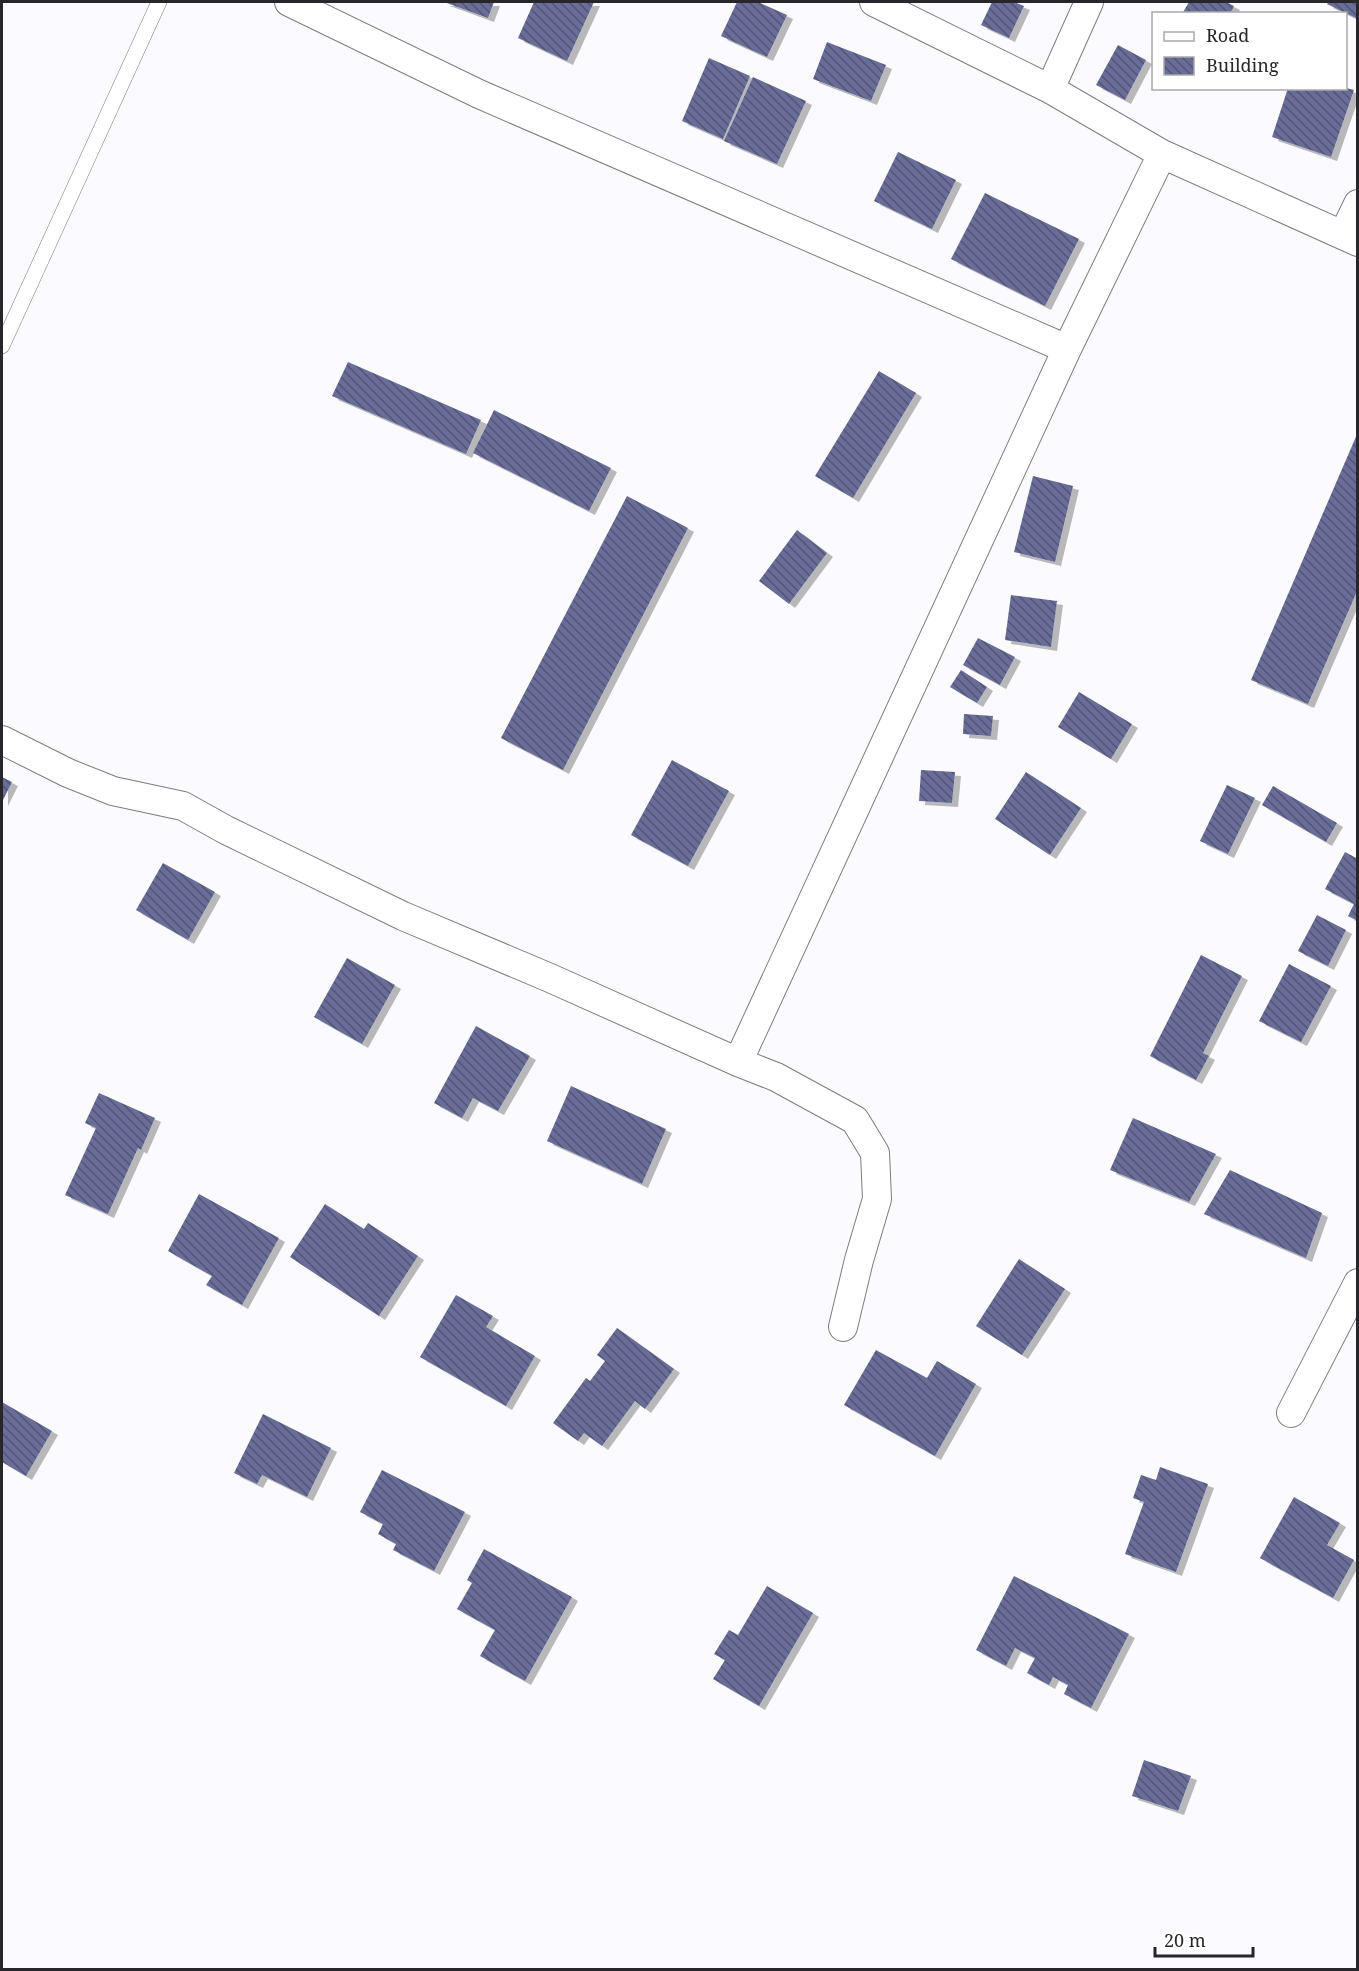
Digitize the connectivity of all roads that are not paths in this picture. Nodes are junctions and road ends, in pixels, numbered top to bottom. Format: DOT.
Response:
graph roads {
  1 [pos="159,2"];
  2 [pos="289,2"];
  3 [pos="874,2"];
  4 [pos="1089,2"];
  5 [pos="1050,89"];
  6 [pos="1162,154"];
  7 [pos="1358,204"];
  8 [pos="1350,238"];
  9 [pos="2,346"];
  10 [pos="1067,349"];
  11 [pos="2,740"];
  12 [pos="738,1062"];
  13 [pos="1358,1283"];
  14 [pos="843,1327"];
  15 [pos="1291,1413"];
  1 -- 9 [label="lane"];
  2 -- 10 [label="street"];
  3 -- 5 [label="street"];
  4 -- 5 [label="street"];
  5 -- 6 [label="street"];
  6 -- 8 [label="street"];
  6 -- 10 [label="street"];
  7 -- 8 [label="street"];
  10 -- 12 [label="street"];
  11 -- 12 [label="street"];
  12 -- 14 [label="street"];
  13 -- 15 [label="street"];
}
